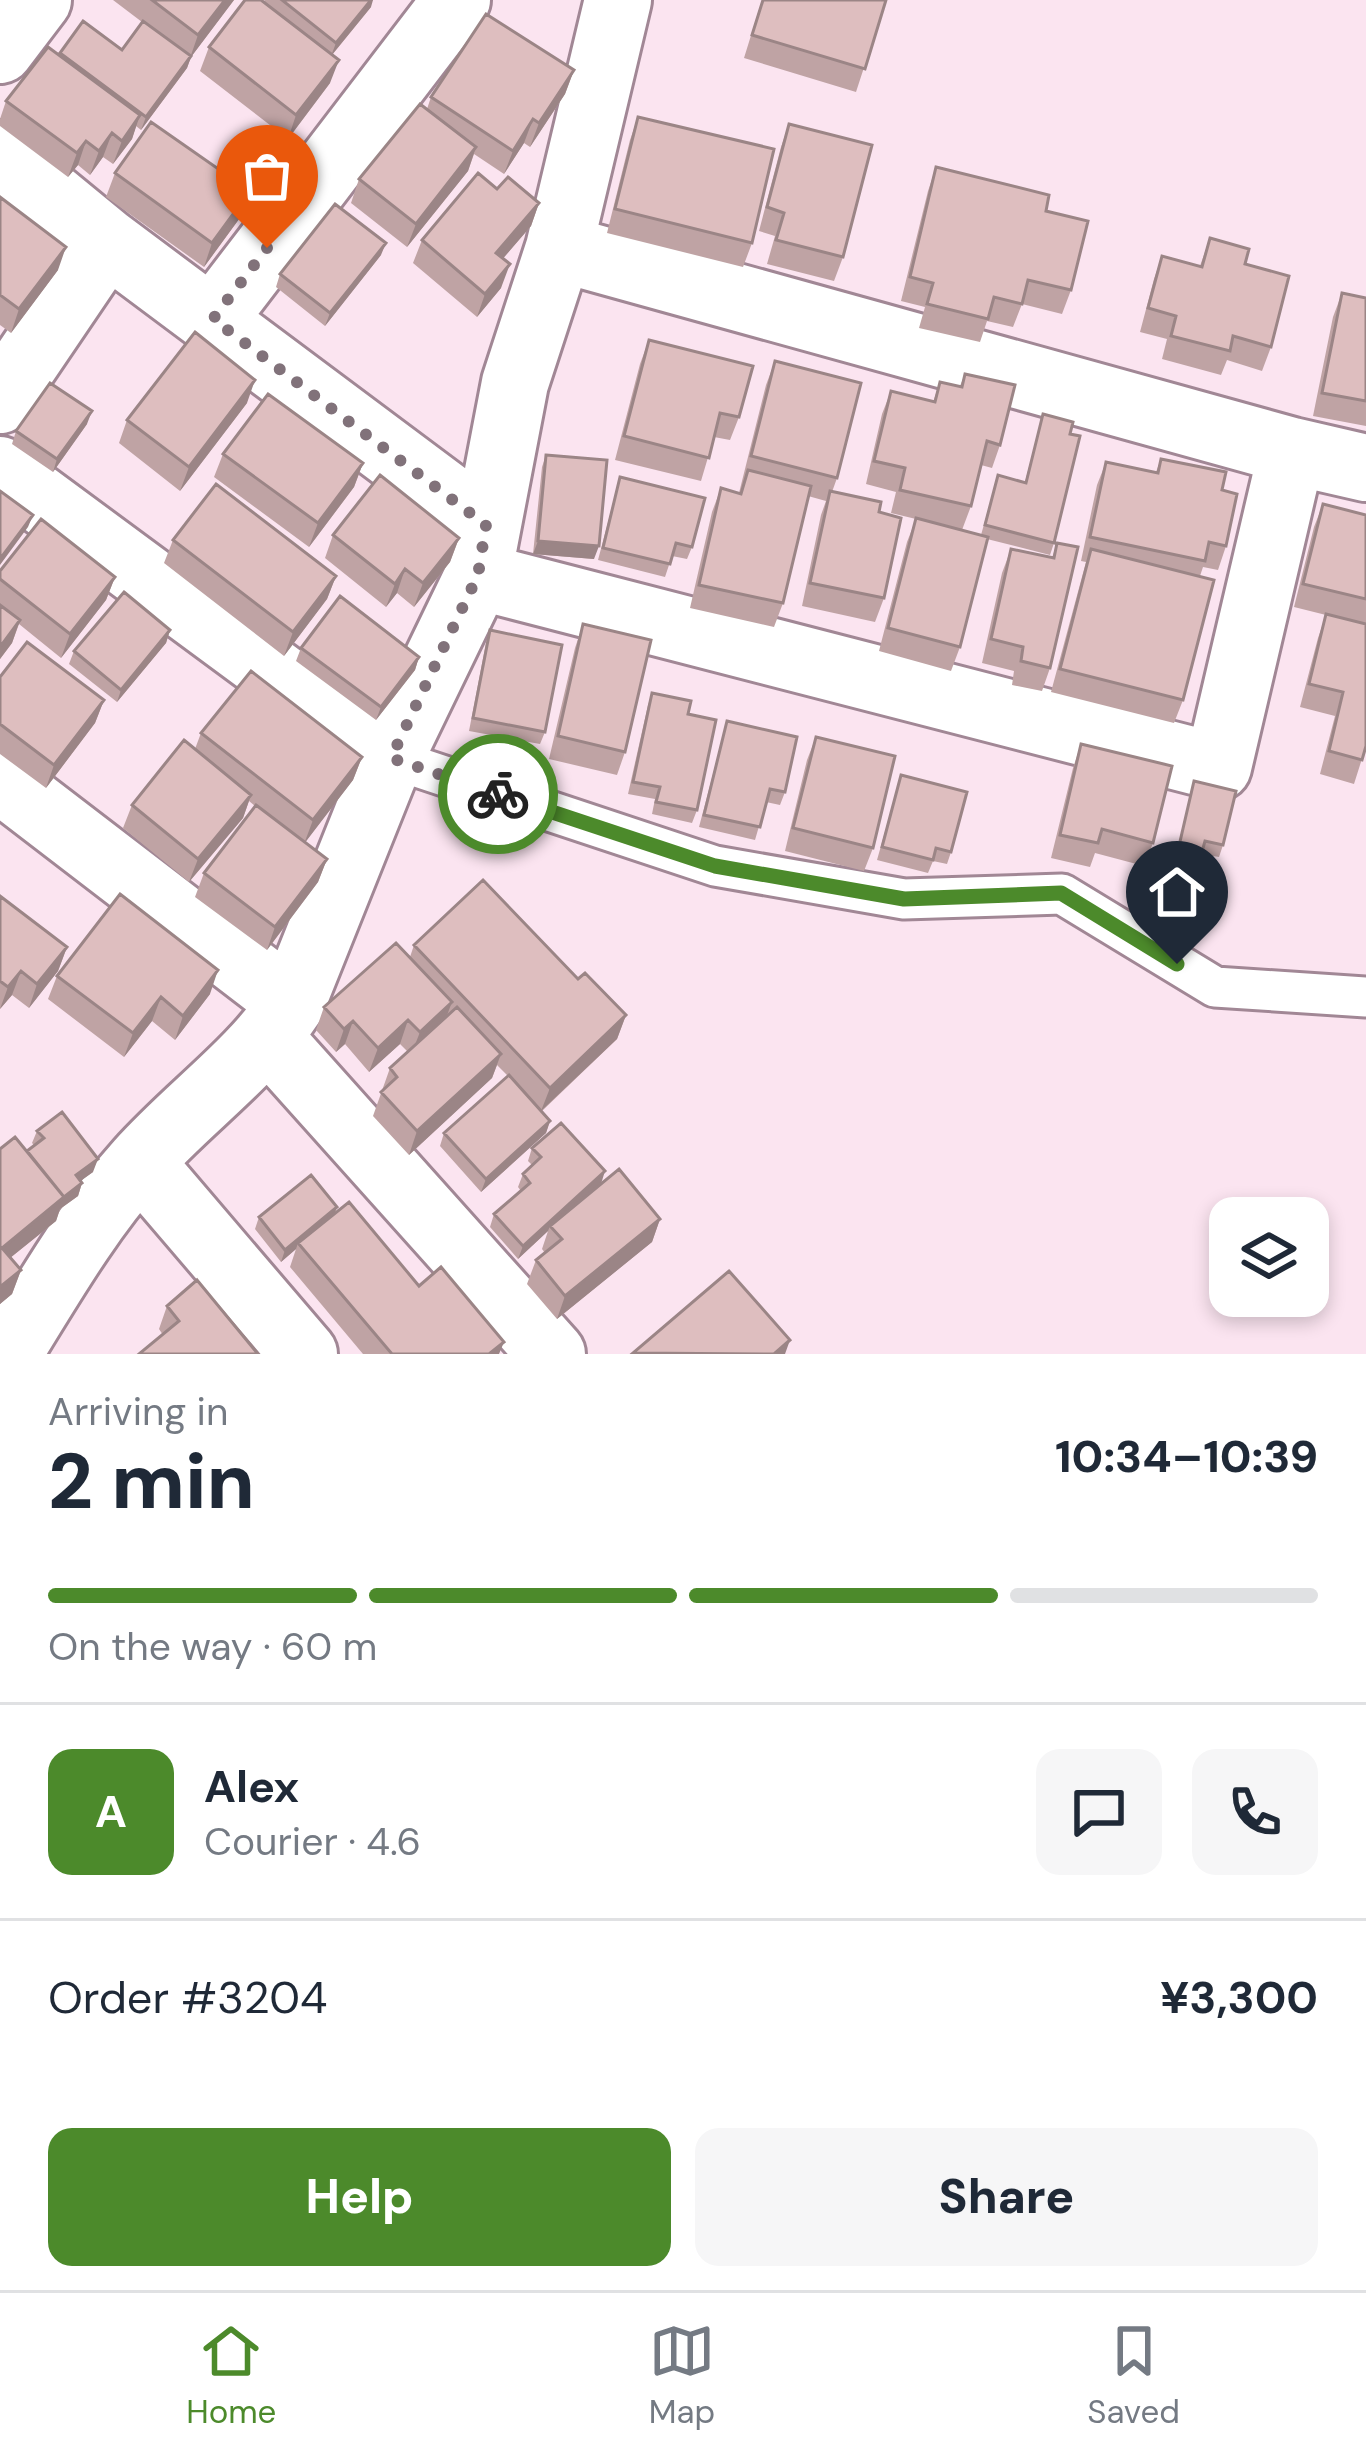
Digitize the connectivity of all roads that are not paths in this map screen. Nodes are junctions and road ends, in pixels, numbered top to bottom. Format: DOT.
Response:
graph roads {
  1 [pos="38,0"];
  2 [pos="458,0"];
  3 [pos="618,0"];
  4 [pos="0,50"];
  5 [pos="0,154"];
  6 [pos="107,242"];
  7 [pos="559,248"];
  8 [pos="213,319"];
  9 [pos="0,400"];
  10 [pos="1292,451"];
  11 [pos="1366,467"];
  12 [pos="0,470"];
  13 [pos="482,550"];
  14 [pos="391,758"];
  15 [pos="0,779"];
  16 [pos="1366,998"];
  17 [pos="281,1020"];
  18 [pos="140,1162"];
  19 [pos="8,1354"];
  20 [pos="304,1354"];
  21 [pos="552,1354"];
  1 -- 4 [label="street"];
  2 -- 8 [label="street"];
  3 -- 7 [label="street"];
  5 -- 6 [label="street"];
  6 -- 8 [label="street"];
  6 -- 9 [label="street"];
  7 -- 10 [label="street"];
  7 -- 13 [label="street"];
  8 -- 13 [label="street"];
  10 -- 11 [label="street"];
  10 -- 13 [label="street"];
  12 -- 14 [label="street"];
  13 -- 14 [label="street"];
  14 -- 16 [label="lane"];
  14 -- 17 [label="street"];
  15 -- 17 [label="street"];
  17 -- 18 [label="street"];
  17 -- 21 [label="street"];
  18 -- 19 [label="street"];
  18 -- 20 [label="street"];
}
